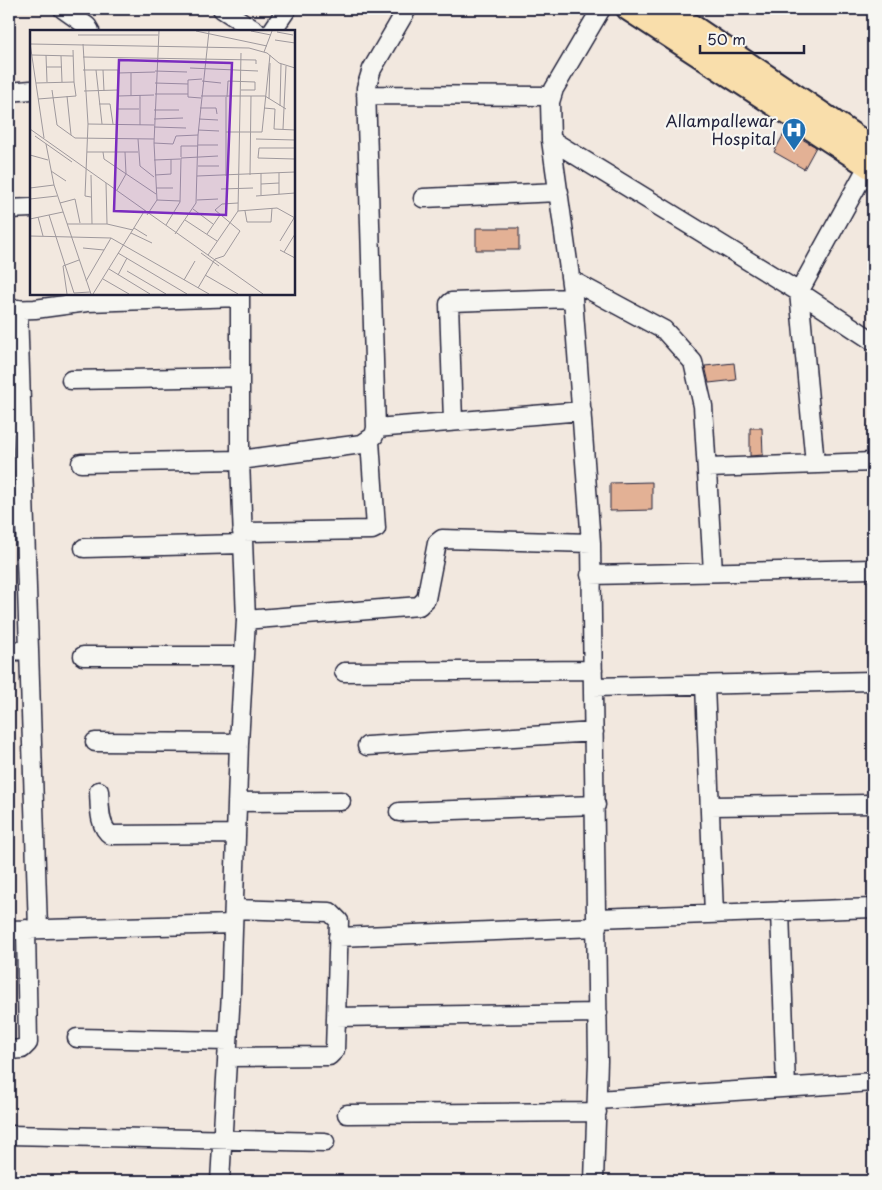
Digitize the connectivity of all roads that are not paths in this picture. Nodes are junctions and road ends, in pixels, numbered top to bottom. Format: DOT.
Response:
graph roads {
  1 [pos="63,9"];
  2 [pos="222,9"];
  3 [pos="287,9"];
  4 [pos="407,9"];
  5 [pos="601,9"];
  6 [pos="667,9"];
  7 [pos="636,11"];
  8 [pos="89,30"];
  9 [pos="254,30"];
  10 [pos="273,30"];
  11 [pos="30,90"];
  12 [pos="9,92"];
  13 [pos="366,95"];
  14 [pos="550,96"];
  15 [pos="551,140"];
  16 [pos="872,161"];
  17 [pos="559,192"];
  18 [pos="423,198"];
  19 [pos="9,208"];
  20 [pos="30,208"];
  21 [pos="571,280"];
  22 [pos="799,292"];
  23 [pos="240,296"];
  24 [pos="573,298"];
  25 [pos="13,310"];
  26 [pos="873,341"];
  27 [pos="240,377"];
  28 [pos="71,380"];
  29 [pos="582,411"];
  30 [pos="453,421"];
  31 [pos="373,434"];
  32 [pos="240,460"];
  33 [pos="873,462"];
  34 [pos="81,463"];
  35 [pos="815,464"];
  36 [pos="708,468"];
  37 [pos="243,538"];
  38 [pos="591,543"];
  39 [pos="84,548"];
  40 [pos="873,569"];
  41 [pos="713,572"];
  42 [pos="590,575"];
  43 [pos="246,620"];
  44 [pos="29,650"];
  45 [pos="9,651"];
  46 [pos="83,656"];
  47 [pos="243,656"];
  48 [pos="344,672"];
  49 [pos="593,678"];
  50 [pos="873,681"];
  51 [pos="705,685"];
  52 [pos="594,732"];
  53 [pos="95,742"];
  54 [pos="239,743"];
  55 [pos="367,746"];
  56 [pos="99,790"];
  57 [pos="341,801"];
  58 [pos="237,802"];
  59 [pos="873,804"];
  60 [pos="596,805"];
  61 [pos="710,806"];
  62 [pos="399,812"];
  63 [pos="236,834"];
  64 [pos="873,908"];
  65 [pos="780,911"];
  66 [pos="714,914"];
  67 [pos="233,917"];
  68 [pos="597,923"];
  69 [pos="24,929"];
  70 [pos="338,937"];
  71 [pos="598,1013"];
  72 [pos="336,1017"];
  73 [pos="78,1038"];
  74 [pos="228,1049"];
  75 [pos="9,1050"];
  76 [pos="873,1082"];
  77 [pos="786,1088"];
  78 [pos="597,1106"];
  79 [pos="347,1114"];
  80 [pos="9,1135"];
  81 [pos="223,1139"];
  82 [pos="325,1142"];
  83 [pos="220,1181"];
  84 [pos="594,1181"];
  1 -- 8 [label="street"];
  2 -- 9 [label="street"];
  3 -- 10 [label="street"];
  4 -- 13 [label="street"];
  5 -- 14 [label="street"];
  6 -- 16 [label="main road"];
  7 -- 16 [label="main road"];
  11 -- 12 [label="street"];
  13 -- 14 [label="street"];
  13 -- 31 [label="street"];
  14 -- 15 [label="street"];
  15 -- 17 [label="street"];
  15 -- 22 [label="street"];
  16 -- 22 [label="street"];
  17 -- 18 [label="street"];
  17 -- 21 [label="street"];
  19 -- 20 [label="street"];
  21 -- 24 [label="street"];
  21 -- 36 [label="street"];
  22 -- 26 [label="street"];
  22 -- 35 [label="street"];
  23 -- 25 [label="street"];
  23 -- 27 [label="street"];
  24 -- 29 [label="street"];
  24 -- 30 [label="street"];
  25 -- 44 [label="street"];
  27 -- 28 [label="street"];
  27 -- 32 [label="street"];
  29 -- 30 [label="street"];
  29 -- 38 [label="street"];
  30 -- 31 [label="street"];
  31 -- 32 [label="street"];
  31 -- 37 [label="street"];
  32 -- 34 [label="street"];
  32 -- 37 [label="street"];
  33 -- 35 [label="street"];
  35 -- 36 [label="street"];
  36 -- 41 [label="street"];
  37 -- 39 [label="street"];
  37 -- 43 [label="street"];
  38 -- 42 [label="street"];
  38 -- 43 [label="street"];
  40 -- 41 [label="street"];
  41 -- 42 [label="street"];
  42 -- 49 [label="street"];
  43 -- 47 [label="street"];
  44 -- 45 [label="street"];
  44 -- 69 [label="street"];
  46 -- 47 [label="street"];
  47 -- 54 [label="street"];
  48 -- 49 [label="street"];
  49 -- 51 [label="street"];
  49 -- 52 [label="street"];
  50 -- 51 [label="street"];
  51 -- 61 [label="street"];
  52 -- 55 [label="street"];
  52 -- 60 [label="street"];
  53 -- 54 [label="street"];
  54 -- 58 [label="street"];
  56 -- 63 [label="street"];
  57 -- 58 [label="street"];
  58 -- 63 [label="street"];
  59 -- 61 [label="street"];
  60 -- 62 [label="street"];
  60 -- 68 [label="street"];
  61 -- 66 [label="street"];
  63 -- 67 [label="street"];
  64 -- 65 [label="street"];
  65 -- 66 [label="street"];
  65 -- 77 [label="street"];
  66 -- 68 [label="street"];
  67 -- 69 [label="street"];
  67 -- 70 [label="street"];
  67 -- 74 [label="street"];
  68 -- 70 [label="street"];
  68 -- 71 [label="street"];
  69 -- 75 [label="street"];
  70 -- 72 [label="street"];
  71 -- 72 [label="street"];
  71 -- 78 [label="street"];
  72 -- 74 [label="street"];
  73 -- 74 [label="street"];
  74 -- 81 [label="street"];
  76 -- 77 [label="street"];
  77 -- 78 [label="street"];
  78 -- 79 [label="street"];
  78 -- 84 [label="street"];
  80 -- 81 [label="street"];
  81 -- 82 [label="street"];
  81 -- 83 [label="street"];
}
